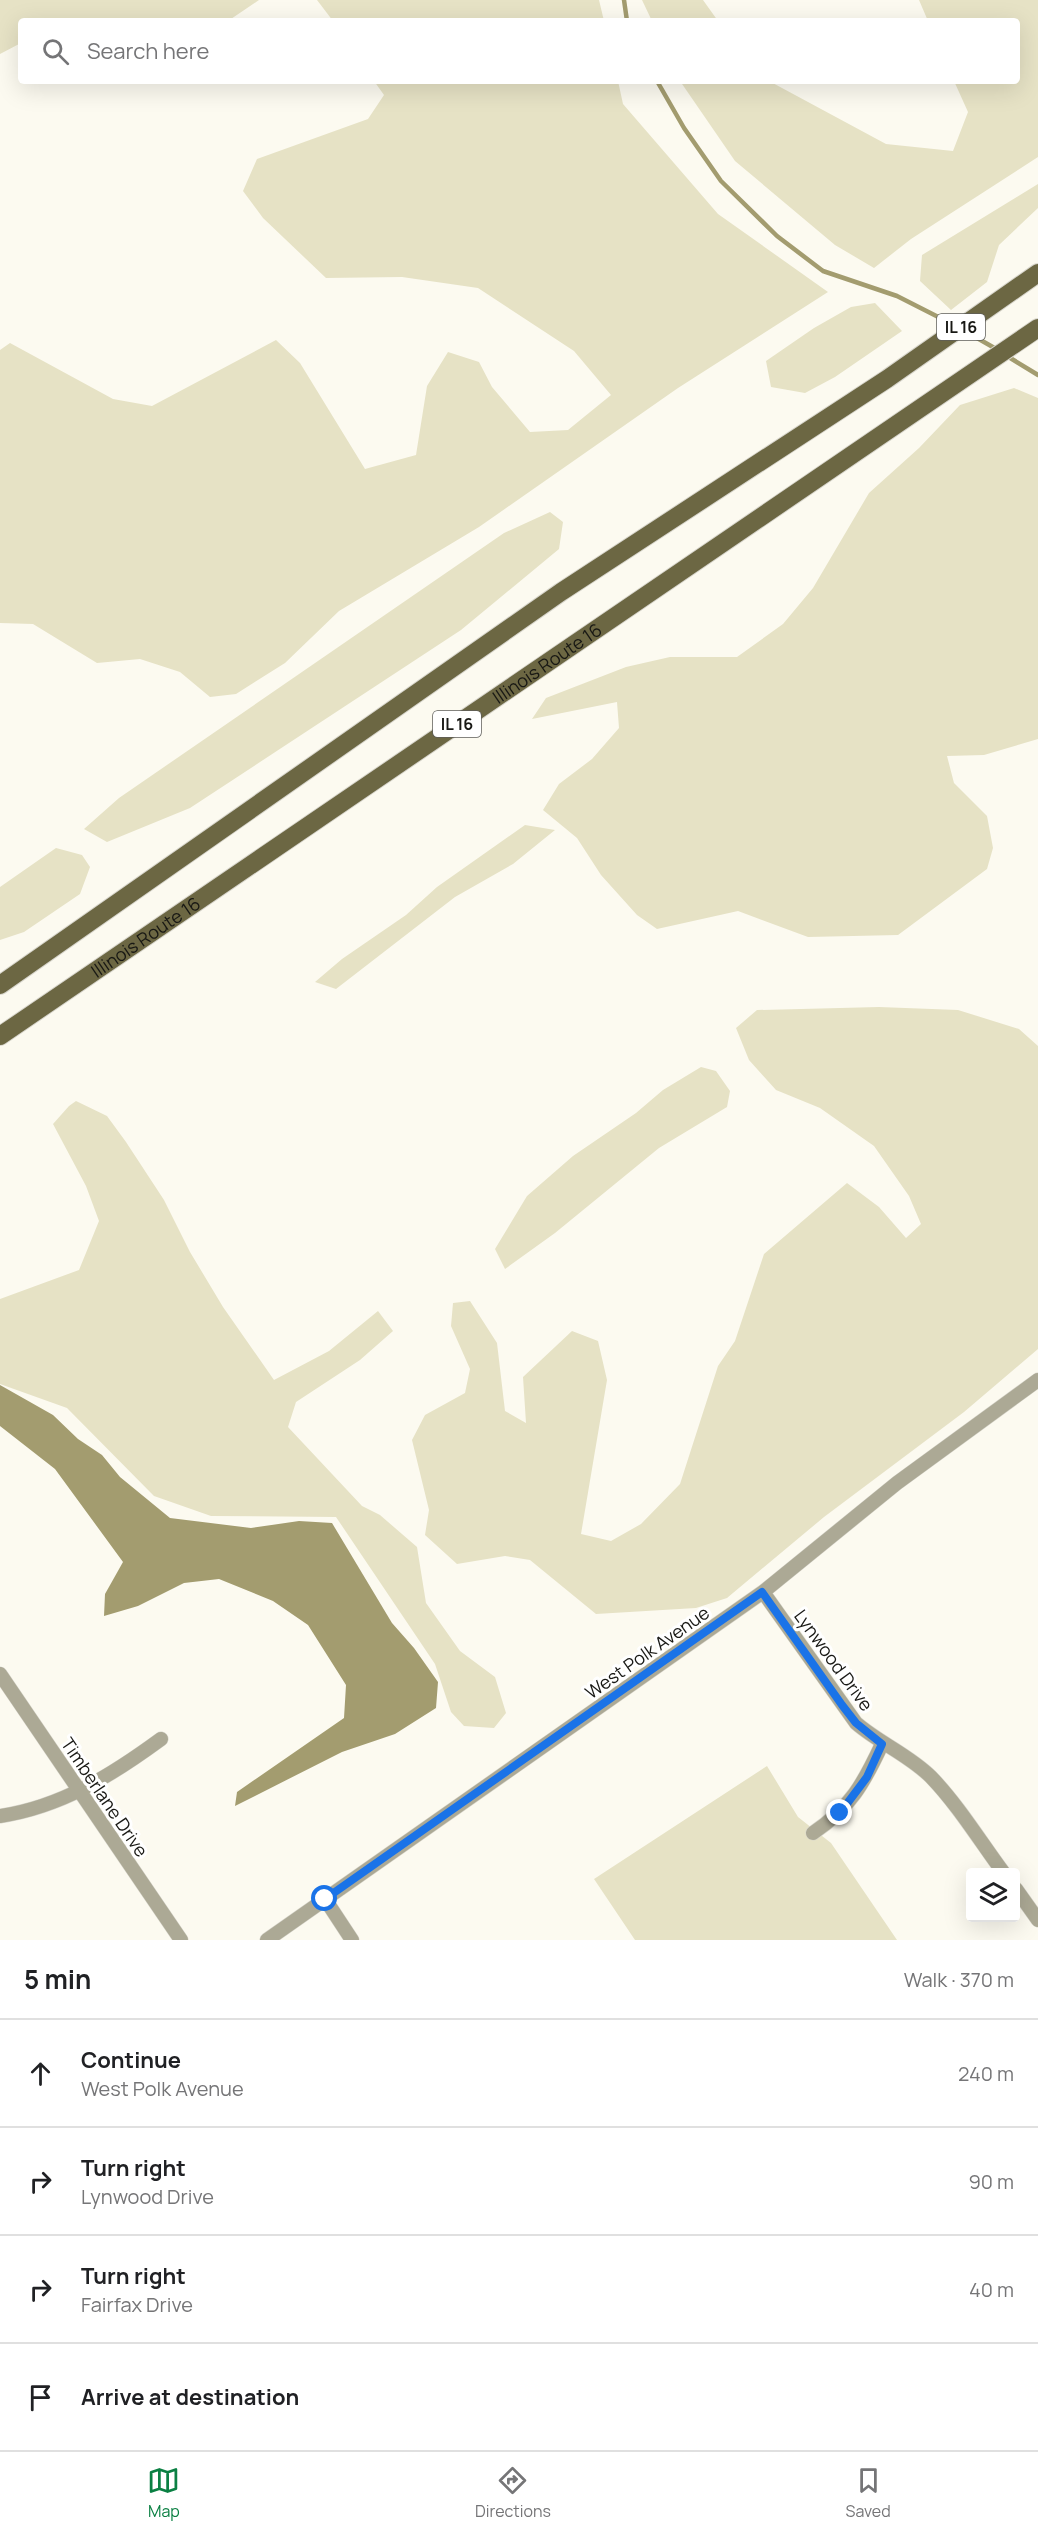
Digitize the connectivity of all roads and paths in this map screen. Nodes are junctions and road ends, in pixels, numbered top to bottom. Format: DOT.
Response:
graph roads {
  1 [pos="1036,274"];
  2 [pos="1038,328"];
  3 [pos="0,985"];
  4 [pos="0,1036"];
  5 [pos="1038,1380"];
  6 [pos="762,1592"];
  7 [pos="0,1674"];
  8 [pos="161,1739"];
  9 [pos="882,1744"];
  10 [pos="78,1792"];
  11 [pos="0,1816"];
  12 [pos="813,1833"];
  13 [pos="1000,1868"];
  14 [pos="1020,1895"];
  15 [pos="325,1899"];
  16 [pos="1038,1920"];
  17 [pos="181,1940"];
  18 [pos="267,1940"];
  19 [pos="352,1940"];
  1 -- 3 [label="main road, IL 16"];
  2 -- 4 [label="main road, Illinois Route 16 / IL 16"];
  5 -- 6 [label="street, West Polk Avenue"];
  6 -- 9 [label="street, Lynwood Drive"];
  6 -- 15 [label="street, West Polk Avenue"];
  7 -- 10 [label="street, Timberlane Drive"];
  8 -- 10 [label="street"];
  9 -- 12 [label="street"];
  9 -- 13 [label="street, Lynwood Drive"];
  10 -- 11 [label="street"];
  10 -- 17 [label="street, Timberlane Drive"];
  14 -- 16 [label="street"];
  15 -- 18 [label="street, West Polk Avenue"];
  15 -- 19 [label="street"];
}
